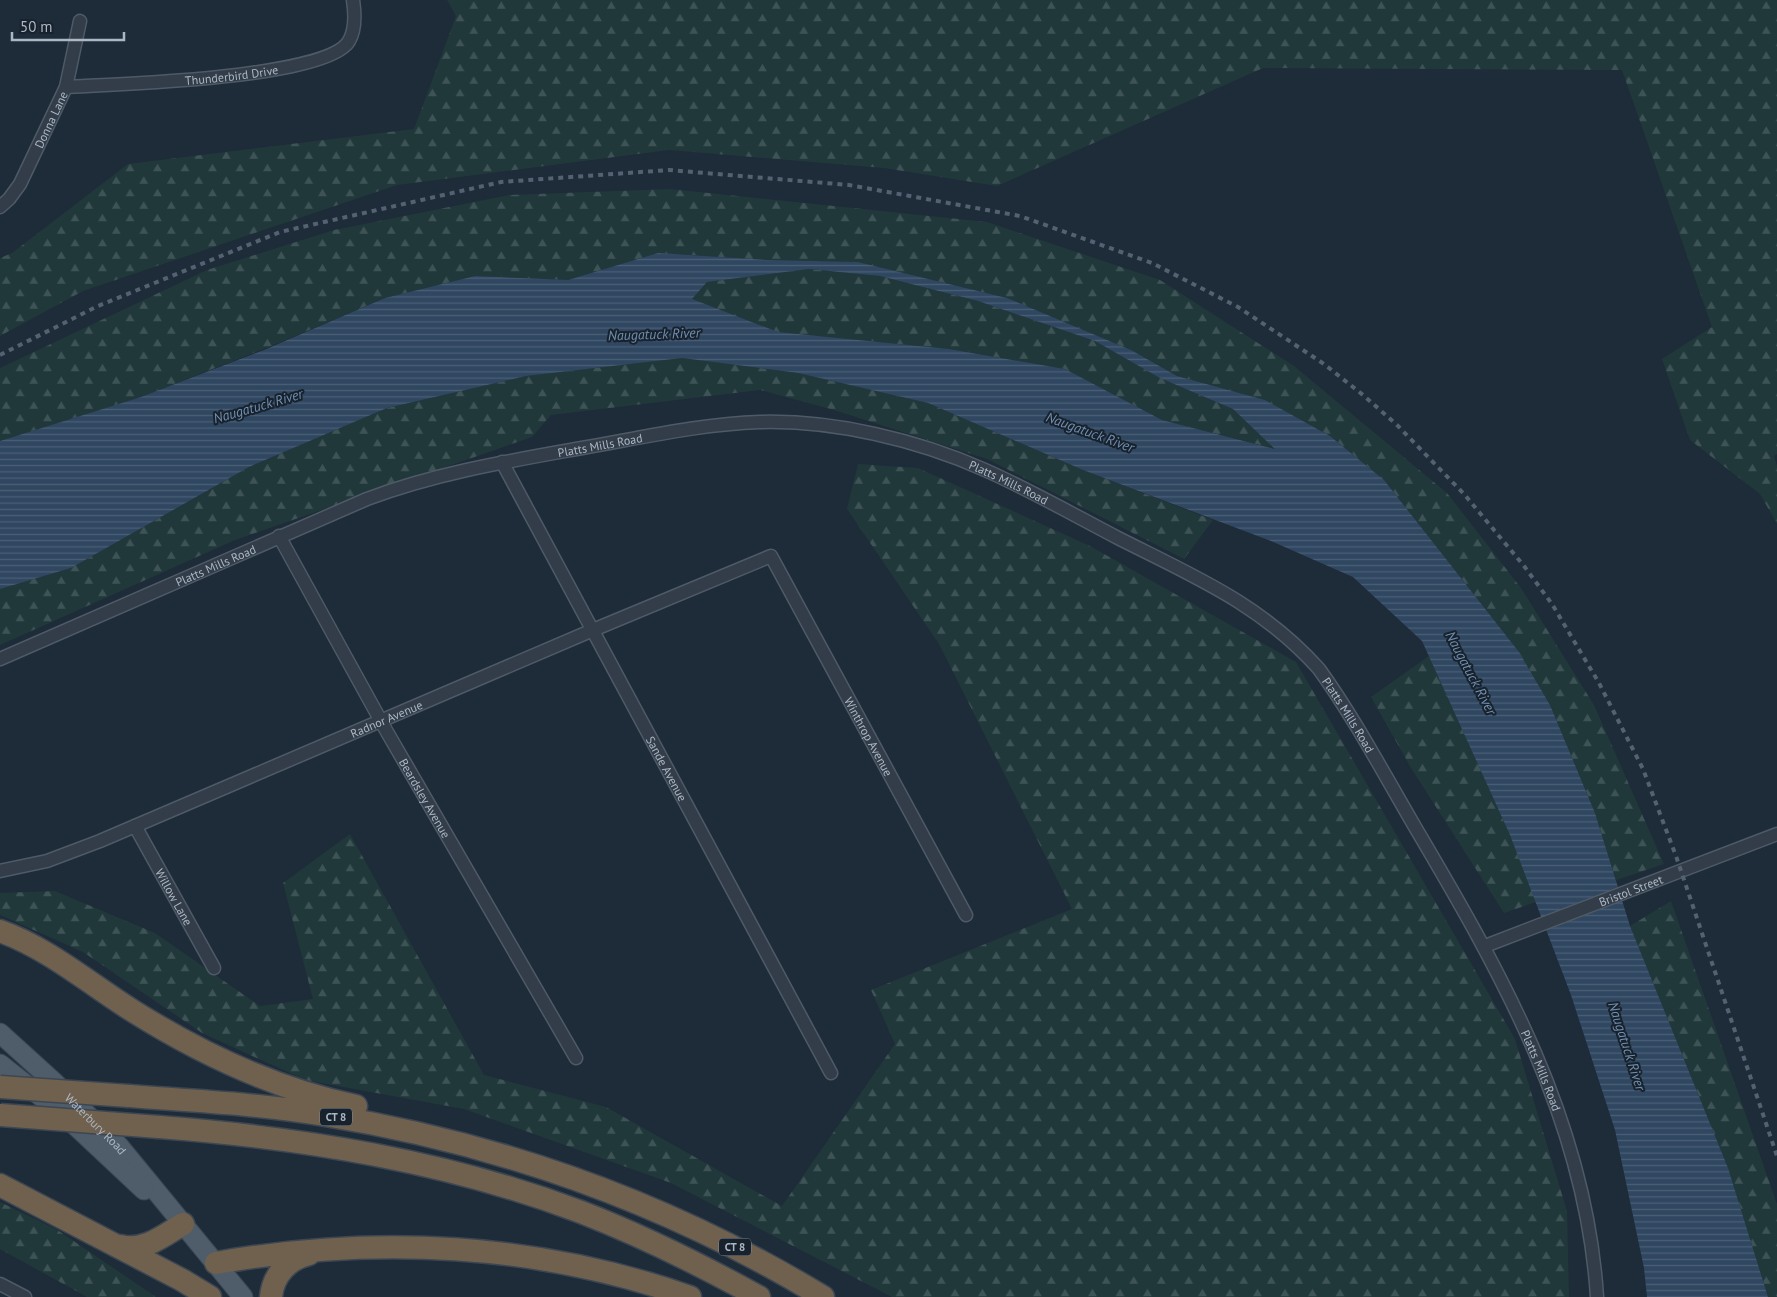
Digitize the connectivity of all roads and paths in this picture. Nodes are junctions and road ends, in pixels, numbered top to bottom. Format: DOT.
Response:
graph roads {
  1 [pos="353,0"];
  2 [pos="80,21"];
  3 [pos="66,87"];
  4 [pos="0,207"];
  5 [pos="502,462"];
  6 [pos="279,536"];
  7 [pos="771,556"];
  8 [pos="593,630"];
  9 [pos="0,659"];
  10 [pos="381,722"];
  11 [pos="135,826"];
  12 [pos="1777,834"];
  13 [pos="0,871"];
  14 [pos="966,915"];
  15 [pos="0,932"];
  16 [pos="1484,946"];
  17 [pos="214,968"];
  18 [pos="0,1033"];
  19 [pos="576,1058"];
  20 [pos="0,1064"];
  21 [pos="831,1073"];
  22 [pos="0,1087"];
  23 [pos="0,1115"];
  24 [pos="538,1165"];
  25 [pos="0,1185"];
  26 [pos="183,1224"];
  27 [pos="114,1244"];
  28 [pos="344,1249"];
  29 [pos="216,1263"];
  30 [pos="0,1284"];
  31 [pos="25,1297"];
  32 [pos="210,1297"];
  33 [pos="243,1297"];
  34 [pos="271,1297"];
  35 [pos="690,1297"];
  36 [pos="759,1297"];
  37 [pos="823,1297"];
  38 [pos="1597,1297"];
  1 -- 3 [label="street, Thunderbird Drive"];
  2 -- 3 [label="street, Donna Lane"];
  3 -- 4 [label="street, Donna Lane"];
  5 -- 6 [label="street, Platts Mills Road"];
  5 -- 8 [label="street, Sande Avenue"];
  5 -- 16 [label="street, Platts Mills Road"];
  6 -- 9 [label="street, Platts Mills Road"];
  6 -- 10 [label="street, Beardsley Avenue"];
  7 -- 8 [label="street, Radnor Avenue"];
  7 -- 14 [label="street, Winthrop Avenue"];
  8 -- 10 [label="street, Radnor Avenue"];
  8 -- 21 [label="street, Sande Avenue"];
  10 -- 11 [label="street, Radnor Avenue"];
  10 -- 19 [label="street, Beardsley Avenue"];
  11 -- 13 [label="street, Radnor Avenue"];
  11 -- 17 [label="street, Willow Lane"];
  12 -- 16 [label="street, Bristol Street"];
  15 -- 24 [label="highway"];
  16 -- 38 [label="street, Platts Mills Road"];
  18 -- 26 [label="main road, Waterbury Road"];
  20 -- 26 [label="main road, Waterbury Road"];
  22 -- 24 [label="highway, CT 8, bridge"];
  23 -- 36 [label="highway, CT 8, bridge"];
  24 -- 37 [label="highway, CT 8"];
  25 -- 27 [label="highway"];
  26 -- 27 [label="highway"];
  26 -- 29 [label="main road, Waterbury Road"];
  27 -- 32 [label="highway"];
  28 -- 29 [label="highway"];
  28 -- 34 [label="highway"];
  28 -- 35 [label="highway"];
  29 -- 33 [label="main road, Waterbury Road"];
  30 -- 31 [label="street"];
}
